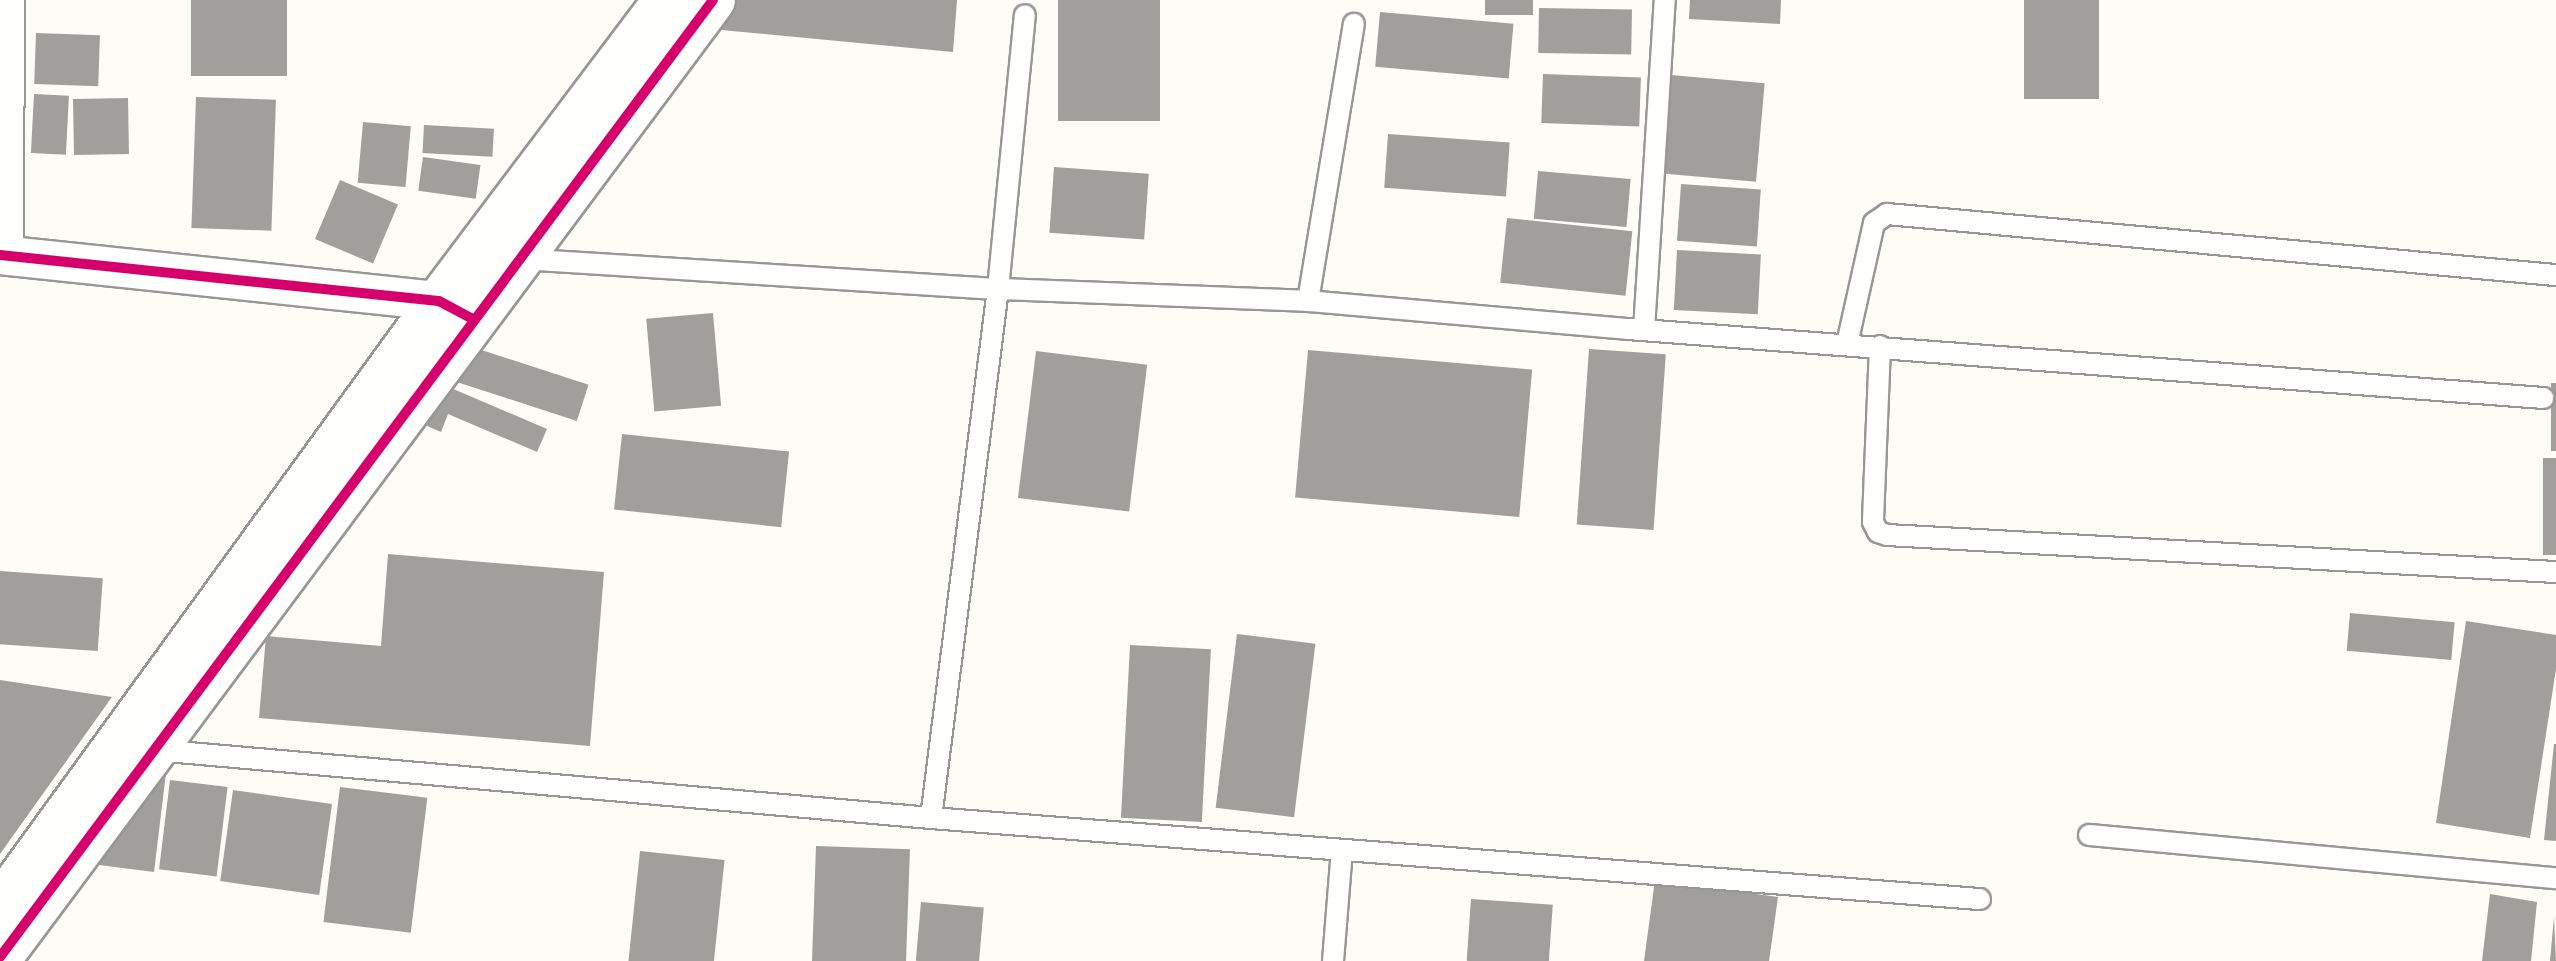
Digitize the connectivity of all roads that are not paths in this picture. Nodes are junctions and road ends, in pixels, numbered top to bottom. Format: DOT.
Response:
graph roads {
  1 [pos="5,0"];
  2 [pos="666,0"];
  3 [pos="713,0"];
  4 [pos="1665,0"];
  5 [pos="1025,15"];
  6 [pos="1354,24"];
  7 [pos="2,255"];
  8 [pos="517,259"];
  9 [pos="2555,275"];
  10 [pos="998,289"];
  11 [pos="1308,301"];
  12 [pos="456,310"];
  13 [pos="1644,330"];
  14 [pos="1847,344"];
  15 [pos="1880,346"];
  16 [pos="2543,398"];
  17 [pos="2556,572"];
  18 [pos="134,749"];
  19 [pos="931,818"];
  20 [pos="2089,835"];
  21 [pos="1342,850"];
  22 [pos="2556,878"];
  23 [pos="1980,899"];
  24 [pos="0,906"];
  25 [pos="0,957"];
  26 [pos="1333,961"];
  1 -- 7 [label="street"];
  2 -- 12 [label="street"];
  3 -- 8 [label="street"];
  4 -- 13 [label="lane"];
  5 -- 10 [label="lane"];
  6 -- 11 [label="lane"];
  7 -- 12 [label="street"];
  8 -- 10 [label="lane"];
  8 -- 12 [label="street"];
  9 -- 14 [label="lane"];
  10 -- 11 [label="lane"];
  10 -- 19 [label="lane"];
  11 -- 13 [label="lane"];
  12 -- 18 [label="street"];
  13 -- 14 [label="lane"];
  14 -- 15 [label="lane"];
  15 -- 16 [label="lane"];
  15 -- 17 [label="lane"];
  18 -- 19 [label="lane"];
  18 -- 24 [label="street"];
  18 -- 25 [label="street"];
  19 -- 21 [label="lane"];
  20 -- 22 [label="lane"];
  21 -- 23 [label="lane"];
  21 -- 26 [label="lane"];
}
